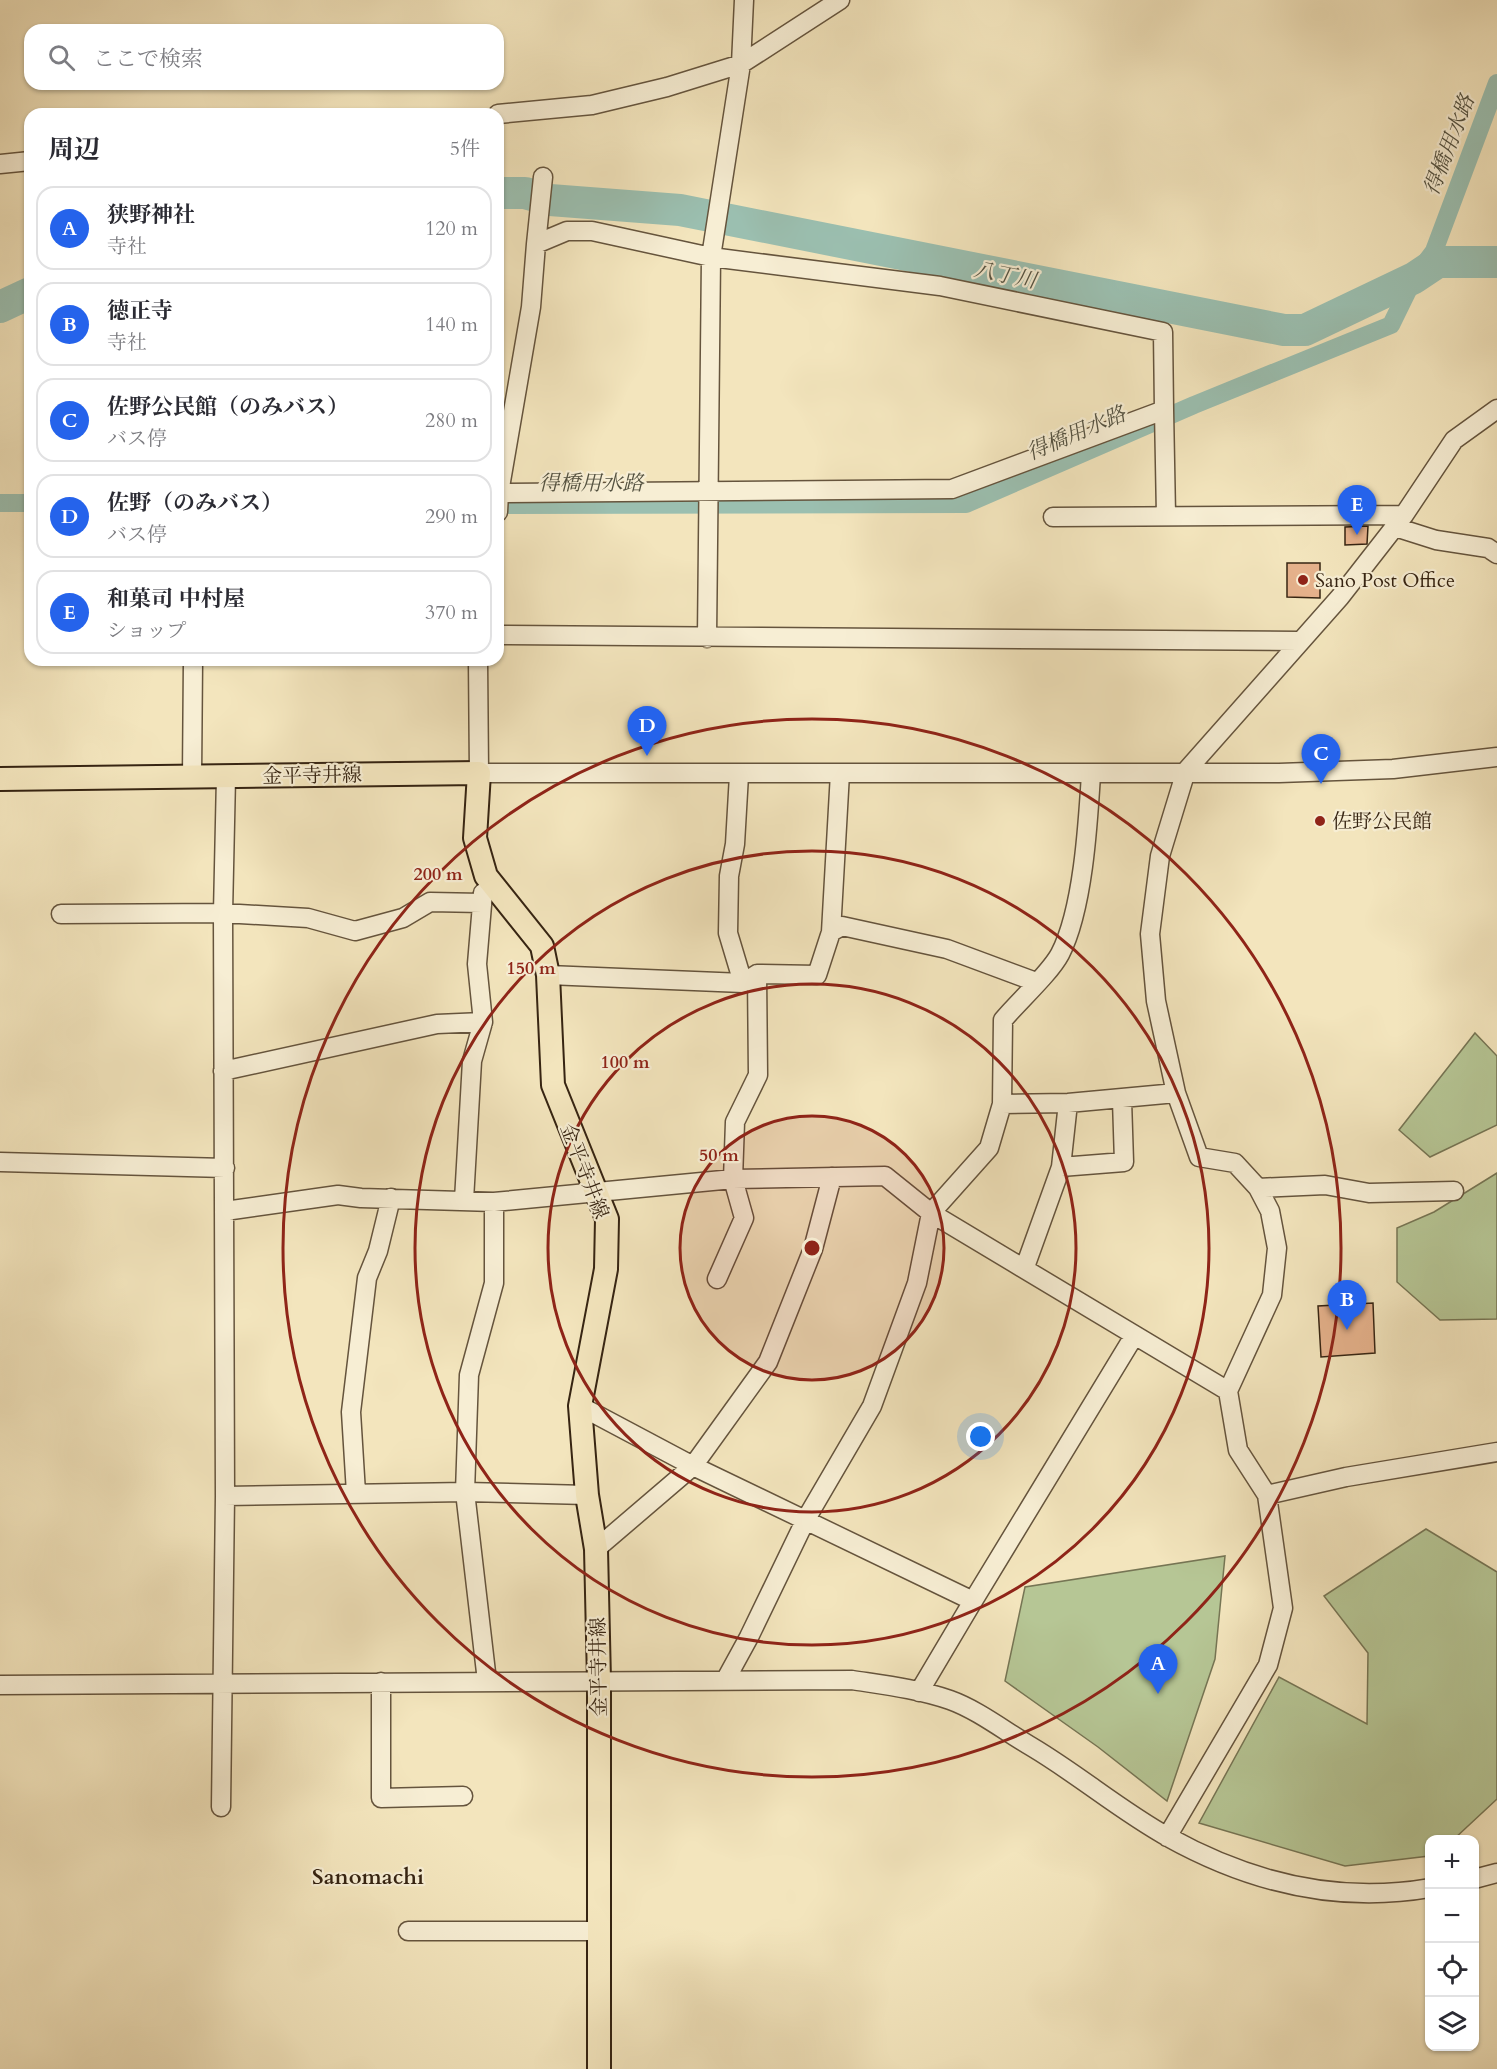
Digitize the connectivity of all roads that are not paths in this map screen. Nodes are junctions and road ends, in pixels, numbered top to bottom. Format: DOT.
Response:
graph roads {
  1 [pos="744,0"];
  2 [pos="840,0"];
  3 [pos="741,64"];
  4 [pos="504,113"];
  5 [pos="24,162"];
  6 [pos="0,164"];
  7 [pos="543,177"];
  8 [pos="536,244"];
  9 [pos="711,257"];
  10 [pos="1497,409"];
  11 [pos="1164,410"];
  12 [pos="504,468"];
  13 [pos="710,500"];
  14 [pos="504,504"];
  15 [pos="1166,516"];
  16 [pos="1053,517"];
  17 [pos="1399,521"];
  18 [pos="1497,554"];
  19 [pos="504,635"];
  20 [pos="707,638"];
  21 [pos="1298,641"];
  22 [pos="193,666"];
  23 [pos="478,666"];
  24 [pos="1497,757"];
  25 [pos="1186,771"];
  26 [pos="479,773"];
  27 [pos="840,773"];
  28 [pos="1091,774"];
  29 [pos="739,775"];
  30 [pos="226,777"];
  31 [pos="192,778"];
  32 [pos="0,779"];
  33 [pos="486,876"];
  34 [pos="482,903"];
  35 [pos="223,913"];
  36 [pos="62,914"];
  37 [pos="831,932"];
  38 [pos="548,975"];
  39 [pos="750,979"];
  40 [pos="1036,982"];
  41 [pos="483,1022"];
  42 [pos="223,1071"];
  43 [pos="1176,1093"];
  44 [pos="1122,1100"];
  45 [pos="1068,1103"];
  46 [pos="1002,1104"];
  47 [pos="0,1162"];
  48 [pos="1060,1167"];
  49 [pos="225,1168"];
  50 [pos="832,1177"];
  51 [pos="733,1179"];
  52 [pos="1258,1188"];
  53 [pos="594,1191"];
  54 [pos="1454,1191"];
  55 [pos="391,1198"];
  56 [pos="464,1200"];
  57 [pos="494,1202"];
  58 [pos="225,1210"];
  59 [pos="931,1213"];
  60 [pos="1024,1267"];
  61 [pos="717,1279"];
  62 [pos="1134,1336"];
  63 [pos="1228,1391"];
  64 [pos="580,1406"];
  65 [pos="1497,1452"];
  66 [pos="693,1466"];
  67 [pos="356,1492"];
  68 [pos="465,1492"];
  69 [pos="1267,1495"];
  70 [pos="225,1496"];
  71 [pos="587,1496"];
  72 [pos="806,1519"];
  73 [pos="596,1549"];
  74 [pos="973,1601"];
  75 [pos="726,1679"];
  76 [pos="487,1681"];
  77 [pos="599,1681"];
  78 [pos="381,1682"];
  79 [pos="223,1684"];
  80 [pos="0,1685"];
  81 [pos="919,1692"];
  82 [pos="463,1796"];
  83 [pos="221,1807"];
  84 [pos="1167,1837"];
  85 [pos="1497,1873"];
  86 [pos="1479,1877"];
  87 [pos="1425,1888"];
  88 [pos="408,1931"];
  89 [pos="598,1931"];
  90 [pos="599,2069"];
  1 -- 3 [label="street"];
  2 -- 3 [label="street"];
  3 -- 4 [label="street"];
  3 -- 9 [label="street"];
  5 -- 6 [label="street"];
  7 -- 8 [label="street"];
  8 -- 9 [label="street"];
  8 -- 12 [label="street"];
  9 -- 11 [label="street"];
  9 -- 13 [label="street"];
  10 -- 17 [label="street"];
  11 -- 13 [label="street"];
  11 -- 15 [label="street"];
  13 -- 14 [label="street"];
  13 -- 20 [label="street"];
  15 -- 16 [label="street"];
  15 -- 17 [label="street"];
  17 -- 18 [label="street"];
  17 -- 21 [label="street"];
  19 -- 20 [label="street"];
  20 -- 21 [label="street"];
  21 -- 25 [label="street"];
  22 -- 31 [label="street"];
  23 -- 26 [label="street"];
  24 -- 25 [label="street"];
  25 -- 28 [label="street"];
  25 -- 43 [label="street"];
  26 -- 29 [label="street"];
  26 -- 30 [label="main road, 金平寺井線"];
  26 -- 33 [label="main road, 金平寺井線"];
  27 -- 28 [label="street"];
  27 -- 29 [label="street"];
  27 -- 37 [label="street"];
  28 -- 40 [label="street"];
  29 -- 39 [label="street"];
  30 -- 31 [label="main road, 金平寺井線"];
  30 -- 35 [label="street"];
  31 -- 32 [label="main road, 金平寺井線"];
  33 -- 34 [label="street"];
  33 -- 38 [label="main road, 金平寺井線"];
  34 -- 35 [label="street"];
  34 -- 41 [label="street"];
  35 -- 36 [label="street"];
  35 -- 42 [label="street"];
  37 -- 39 [label="street"];
  37 -- 40 [label="street"];
  38 -- 39 [label="street"];
  38 -- 53 [label="main road, 金平寺井線"];
  39 -- 51 [label="street"];
  40 -- 46 [label="street"];
  41 -- 42 [label="street"];
  41 -- 56 [label="street"];
  42 -- 49 [label="street"];
  43 -- 44 [label="street"];
  43 -- 52 [label="street"];
  44 -- 45 [label="street"];
  44 -- 48 [label="street"];
  45 -- 46 [label="street"];
  45 -- 48 [label="street"];
  46 -- 59 [label="street"];
  47 -- 49 [label="street"];
  48 -- 60 [label="street"];
  49 -- 58 [label="street"];
  50 -- 51 [label="street"];
  50 -- 59 [label="street"];
  50 -- 66 [label="street"];
  51 -- 53 [label="street"];
  51 -- 61 [label="street"];
  52 -- 54 [label="street"];
  52 -- 63 [label="street"];
  53 -- 57 [label="street"];
  53 -- 64 [label="main road, 金平寺井線"];
  55 -- 56 [label="street"];
  55 -- 58 [label="street"];
  55 -- 67 [label="street"];
  56 -- 57 [label="street"];
  57 -- 68 [label="street"];
  58 -- 70 [label="street"];
  59 -- 60 [label="street"];
  59 -- 72 [label="street"];
  60 -- 62 [label="street"];
  62 -- 63 [label="street"];
  62 -- 74 [label="street"];
  63 -- 69 [label="street"];
  64 -- 66 [label="street"];
  64 -- 71 [label="main road, 金平寺井線"];
  65 -- 69 [label="street"];
  66 -- 72 [label="street"];
  66 -- 73 [label="street"];
  67 -- 68 [label="street"];
  67 -- 70 [label="street"];
  68 -- 71 [label="street"];
  68 -- 76 [label="street"];
  69 -- 84 [label="street"];
  70 -- 79 [label="street"];
  71 -- 73 [label="main road, 金平寺井線"];
  72 -- 74 [label="street"];
  72 -- 75 [label="street"];
  73 -- 77 [label="main road, 金平寺井線"];
  74 -- 81 [label="street"];
  75 -- 77 [label="street"];
  75 -- 81 [label="street"];
  76 -- 77 [label="street"];
  76 -- 78 [label="street"];
  77 -- 89 [label="main road, 金平寺井線"];
  78 -- 79 [label="street"];
  78 -- 82 [label="street"];
  79 -- 80 [label="street"];
  79 -- 83 [label="street"];
  81 -- 84 [label="street"];
  84 -- 87 [label="street"];
  85 -- 86 [label="street"];
  88 -- 89 [label="street"];
  89 -- 90 [label="main road, 金平寺井線"];
}
